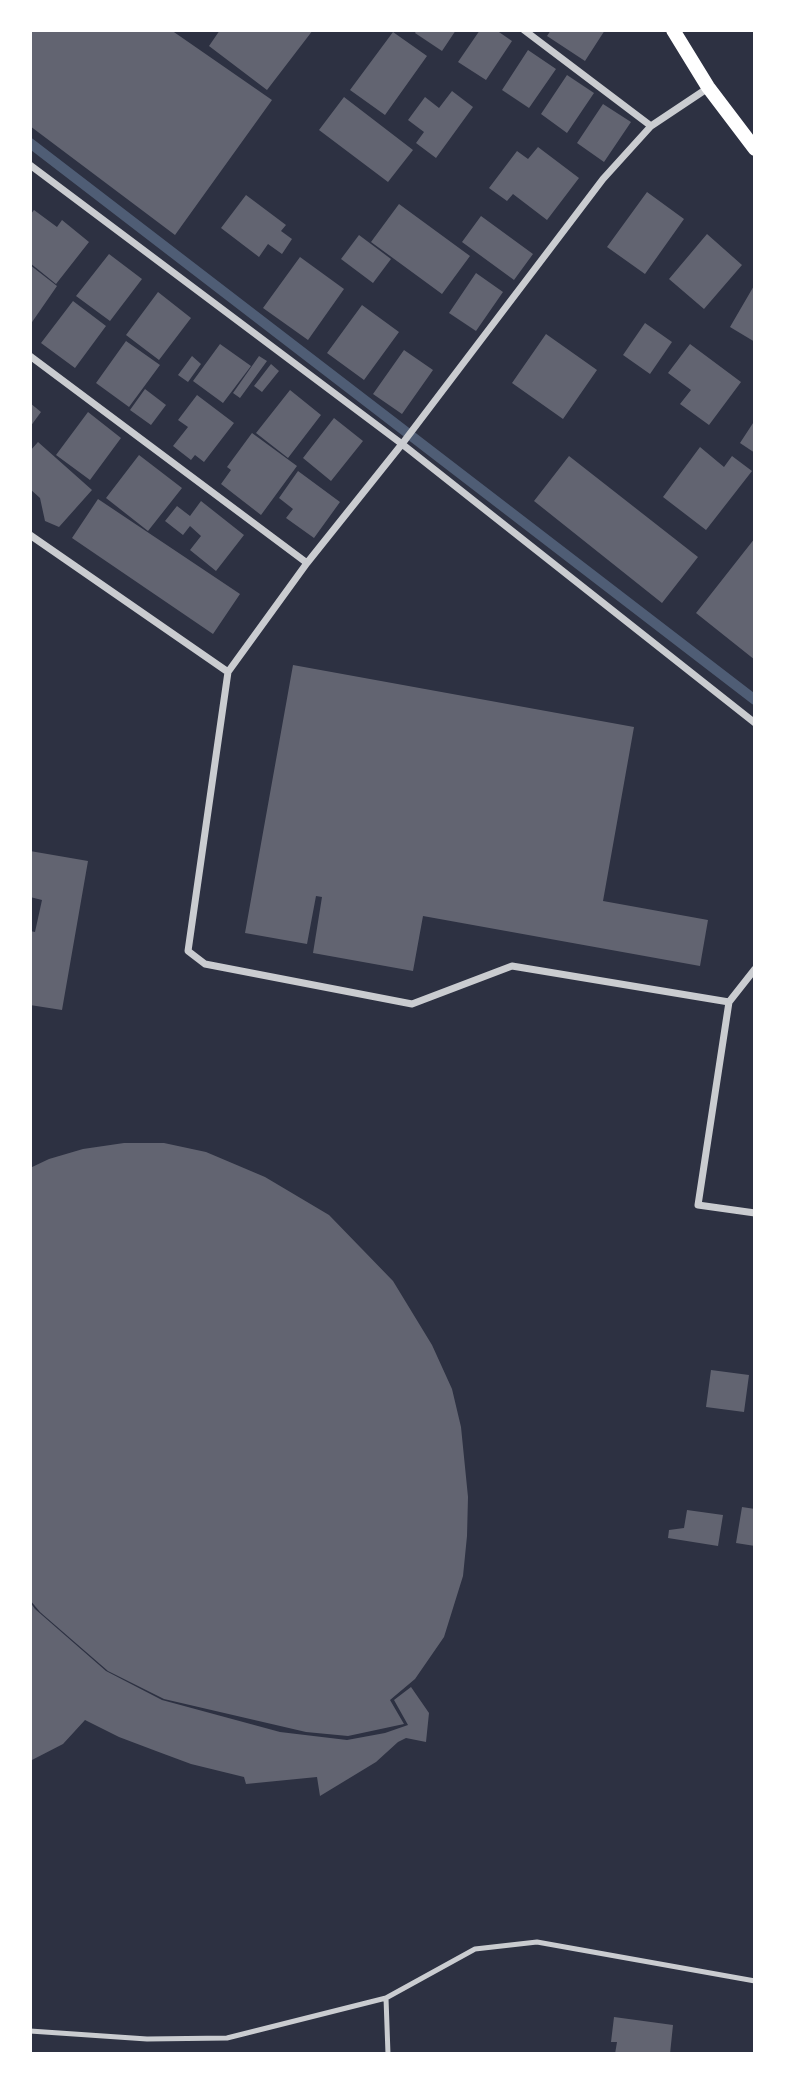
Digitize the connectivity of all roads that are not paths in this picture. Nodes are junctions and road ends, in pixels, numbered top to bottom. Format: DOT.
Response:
graph roads {
  1 [pos="524,30"];
  2 [pos="673,30"];
  3 [pos="708,87"];
  4 [pos="652,126"];
  5 [pos="755,149"];
  6 [pos="30,165"];
  7 [pos="30,356"];
  8 [pos="402,444"];
  9 [pos="30,535"];
  10 [pos="307,563"];
  11 [pos="228,672"];
  12 [pos="755,723"];
  13 [pos="755,969"];
  14 [pos="729,1002"];
  15 [pos="755,1213"];
  16 [pos="755,1981"];
  17 [pos="386,1998"];
  18 [pos="30,2032"];
  19 [pos="387,2054"];
  1 -- 4 [label="street"];
  2 -- 3 [label="main road"];
  3 -- 4 [label="street"];
  3 -- 5 [label="main road"];
  4 -- 8 [label="street"];
  6 -- 8 [label="street"];
  7 -- 10 [label="street"];
  8 -- 10 [label="street"];
  8 -- 12 [label="street"];
  9 -- 11 [label="street"];
  10 -- 11 [label="street"];
  11 -- 14 [label="street"];
  13 -- 14 [label="street"];
  14 -- 15 [label="street"];
  16 -- 17 [label="lane"];
  17 -- 18 [label="lane"];
  17 -- 19 [label="lane"];
}
